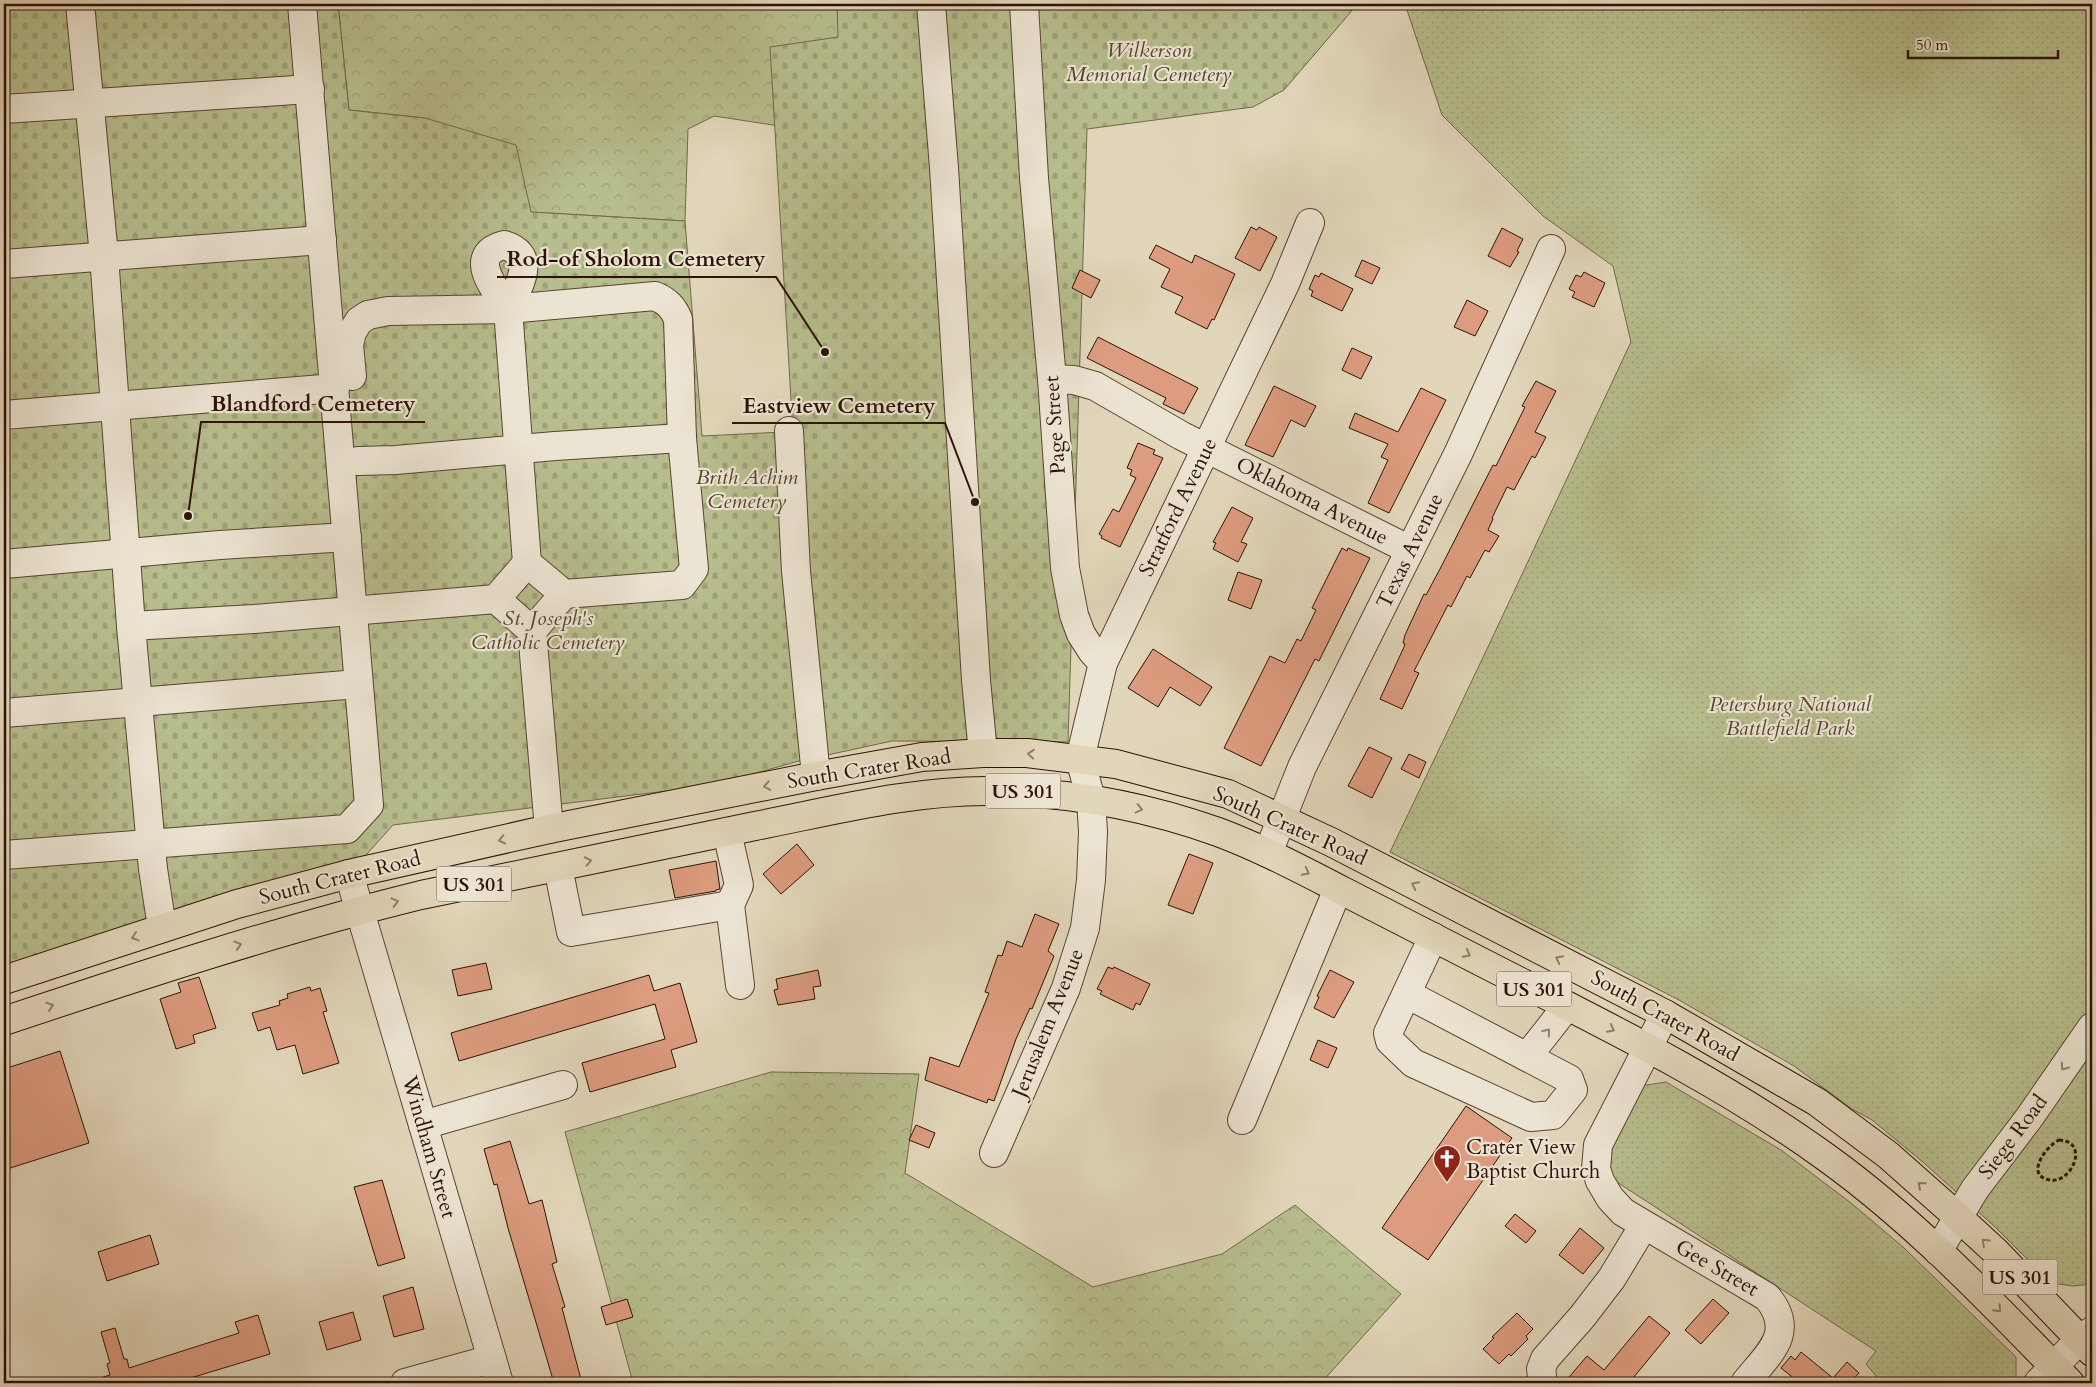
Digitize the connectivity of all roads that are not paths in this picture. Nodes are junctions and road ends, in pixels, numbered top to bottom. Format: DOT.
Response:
graph roads {
  1 [pos="80,4"];
  2 [pos="302,4"];
  3 [pos="931,4"];
  4 [pos="1024,4"];
  5 [pos="310,89"];
  6 [pos="90,103"];
  7 [pos="4,109"];
  8 [pos="1310,223"];
  9 [pos="322,240"];
  10 [pos="1551,249"];
  11 [pos="104,256"];
  12 [pos="4,264"];
  13 [pos="508,309"];
  14 [pos="368,315"];
  15 [pos="329,316"];
  16 [pos="1052,379"];
  17 [pos="335,388"];
  18 [pos="114,406"];
  19 [pos="4,415"];
  20 [pos="789,431"];
  21 [pos="682,438"];
  22 [pos="519,449"];
  23 [pos="1207,449"];
  24 [pos="358,461"];
  25 [pos="347,537"];
  26 [pos="1410,550"];
  27 [pos="126,552"];
  28 [pos="527,563"];
  29 [pos="4,564"];
  30 [pos="564,594"];
  31 [pos="496,599"];
  32 [pos="361,610"];
  33 [pos="131,626"];
  34 [pos="532,631"];
  35 [pos="1103,663"];
  36 [pos="358,684"];
  37 [pos="139,703"];
  38 [pos="4,713"];
  39 [pos="983,753"];
  40 [pos="1080,759"];
  41 [pos="816,776"];
  42 [pos="1091,799"];
  43 [pos="1281,817"];
  44 [pos="549,829"];
  45 [pos="727,832"];
  46 [pos="151,844"];
  47 [pos="1268,853"];
  48 [pos="4,854"];
  49 [pos="558,867"];
  50 [pos="349,874"];
  51 [pos="1338,889"];
  52 [pos="730,905"];
  53 [pos="360,910"];
  54 [pos="192,917"];
  55 [pos="162,927"];
  56 [pos="1433,937"];
  57 [pos="200,956"];
  58 [pos="4,980"];
  59 [pos="740,985"];
  60 [pos="1407,994"];
  61 [pos="1567,1006"];
  62 [pos="1665,1014"];
  63 [pos="4,1021"];
  64 [pos="2092,1028"];
  65 [pos="1647,1048"];
  66 [pos="1528,1057"];
  67 [pos="563,1085"];
  68 [pos="1242,1120"];
  69 [pos="423,1125"];
  70 [pos="994,1153"];
  71 [pos="1958,1217"];
  72 [pos="1644,1225"];
  73 [pos="1938,1251"];
  74 [pos="2088,1340"];
  75 [pos="495,1371"];
  76 [pos="2054,1378"];
  77 [pos="405,1383"];
  78 [pos="1543,1383"];
  79 [pos="1744,1383"];
  1 -- 6 [label="street"];
  2 -- 5 [label="street"];
  3 -- 39 [label="street"];
  4 -- 16 [label="street, Page Street"];
  5 -- 6 [label="street"];
  5 -- 9 [label="street"];
  6 -- 7 [label="street"];
  6 -- 11 [label="street"];
  8 -- 23 [label="street, Stratford Avenue"];
  9 -- 11 [label="street"];
  9 -- 15 [label="street"];
  10 -- 26 [label="street, Texas Avenue"];
  11 -- 12 [label="street"];
  11 -- 18 [label="street"];
  13 -- 14 [label="street"];
  13 -- 21 [label="street"];
  13 -- 22 [label="street"];
  14 -- 15 [label="street"];
  14 -- 24 [label="street"];
  15 -- 17 [label="street"];
  16 -- 23 [label="street, Oklahoma Avenue"];
  16 -- 35 [label="street, Page Street"];
  17 -- 18 [label="street"];
  17 -- 25 [label="street"];
  18 -- 19 [label="street"];
  18 -- 27 [label="street"];
  20 -- 41 [label="street"];
  21 -- 22 [label="street"];
  21 -- 30 [label="street"];
  22 -- 24 [label="street"];
  22 -- 28 [label="street"];
  23 -- 26 [label="street, Oklahoma Avenue"];
  23 -- 35 [label="street, Stratford Avenue"];
  24 -- 32 [label="street"];
  25 -- 27 [label="street"];
  25 -- 32 [label="street"];
  26 -- 43 [label="street, Texas Avenue"];
  27 -- 29 [label="street"];
  27 -- 33 [label="street"];
  28 -- 30 [label="street"];
  28 -- 31 [label="street"];
  30 -- 34 [label="street"];
  31 -- 32 [label="street"];
  31 -- 34 [label="street"];
  32 -- 33 [label="street"];
  32 -- 36 [label="street"];
  33 -- 37 [label="street"];
  34 -- 44 [label="street"];
  35 -- 40 [label="street, Stratford Avenue"];
  36 -- 37 [label="street"];
  36 -- 46 [label="street"];
  37 -- 38 [label="street"];
  37 -- 46 [label="street"];
  40 -- 39 [label="main road, South Crater Road / US 301, one-way"];
  39 -- 41 [label="main road, South Crater Road / US 301"];
  40 -- 42 [label="street, Stratford Avenue"];
  40 -- 43 [label="main road, South Crater Road / US 301"];
  41 -- 44 [label="main road, South Crater Road / US 301, one-way"];
  42 -- 45 [label="main road, South Crater Road / US 301"];
  42 -- 47 [label="main road, South Crater Road / US 301, one-way"];
  42 -- 70 [label="street, Jerusalem Avenue"];
  43 -- 47 [label="street, Texas Avenue"];
  62 -- 43 [label="main road, South Crater Road / US 301, one-way"];
  44 -- 50 [label="main road, South Crater Road / US 301, one-way"];
  49 -- 45 [label="main road, South Crater Road / US 301, one-way"];
  45 -- 52 [label="street"];
  46 -- 48 [label="street"];
  46 -- 55 [label="street"];
  47 -- 51 [label="main road, South Crater Road / US 301, one-way"];
  49 -- 52 [label="street"];
  53 -- 49 [label="main road, South Crater Road / US 301, one-way"];
  50 -- 53 [label="street, Windham Street"];
  50 -- 54 [label="main road, South Crater Road / US 301"];
  51 -- 56 [label="main road, South Crater Road / US 301"];
  51 -- 68 [label="street"];
  52 -- 59 [label="street"];
  57 -- 53 [label="main road, South Crater Road / US 301, one-way"];
  53 -- 69 [label="street, Windham Street"];
  54 -- 55 [label="main road, South Crater Road / US 301"];
  54 -- 57 [label="main road"];
  55 -- 58 [label="main road, South Crater Road / US 301, one-way"];
  56 -- 60 [label="street"];
  56 -- 61 [label="main road, South Crater Road / US 301, one-way"];
  63 -- 57 [label="main road, South Crater Road / US 301, one-way"];
  60 -- 66 [label="street"];
  60 -- 66 [label="street"];
  61 -- 65 [label="main road, South Crater Road / US 301, one-way"];
  66 -- 61 [label="street, one-way"];
  62 -- 65 [label="street, Gee Street"];
  71 -- 62 [label="main road, South Crater Road / US 301, one-way"];
  64 -- 71 [label="street, Siege Road, one-way"];
  65 -- 72 [label="street, Gee Street"];
  65 -- 73 [label="main road, South Crater Road / US 301"];
  67 -- 69 [label="street"];
  69 -- 75 [label="street, Windham Street"];
  71 -- 73 [label="street, Siege Road"];
  74 -- 71 [label="main road, South Crater Road / US 301, one-way"];
  72 -- 78 [label="street"];
  72 -- 79 [label="street, Gee Street"];
  73 -- 76 [label="main road, South Crater Road / US 301, one-way"];
  74 -- 76 [label="street"];
  75 -- 77 [label="street"];
}
